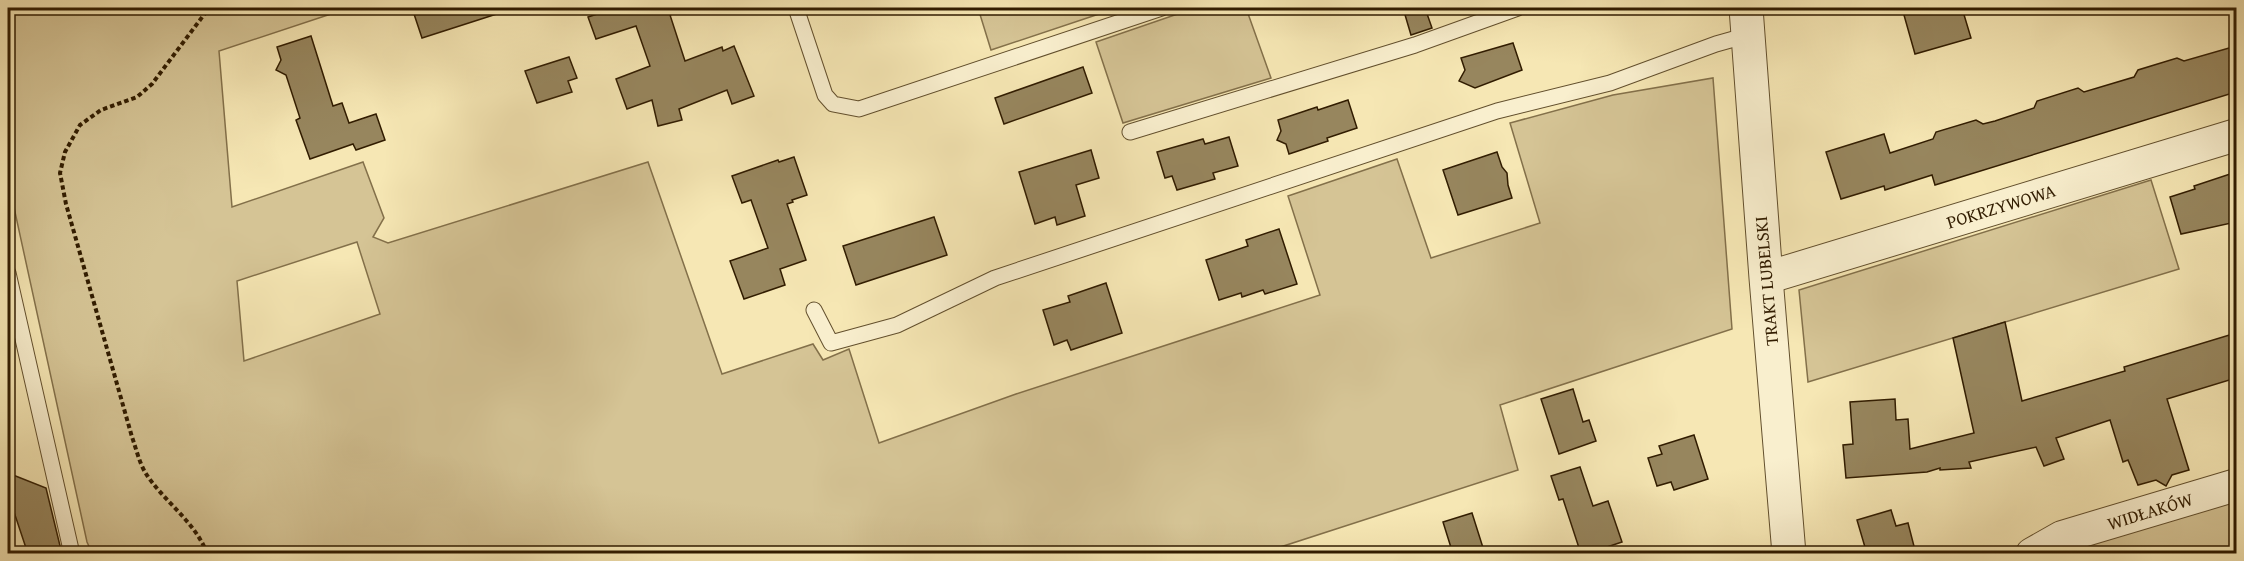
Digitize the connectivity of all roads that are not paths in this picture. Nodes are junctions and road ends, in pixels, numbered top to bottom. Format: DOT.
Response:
graph roads {
  1 [pos="796,8"];
  2 [pos="1162,8"];
  3 [pos="1518,8"];
  4 [pos="1751,16"];
  5 [pos="1130,132"];
  6 [pos="2236,135"];
  7 [pos="8,273"];
  8 [pos="1766,278"];
  9 [pos="814,310"];
  10 [pos="2236,485"];
  11 [pos="72,554"];
  12 [pos="1789,554"];
  13 [pos="2032,554"];
  1 -- 2 [label="lane"];
  3 -- 5 [label="lane"];
  4 -- 8 [label="street, TRAKT LUBELSKI"];
  4 -- 9 [label="lane"];
  6 -- 8 [label="street, POKRZYWOWA"];
  7 -- 11 [label="lane"];
  8 -- 12 [label="street, TRAKT LUBELSKI"];
  10 -- 13 [label="street, WIDŁAKÓW"];
}
